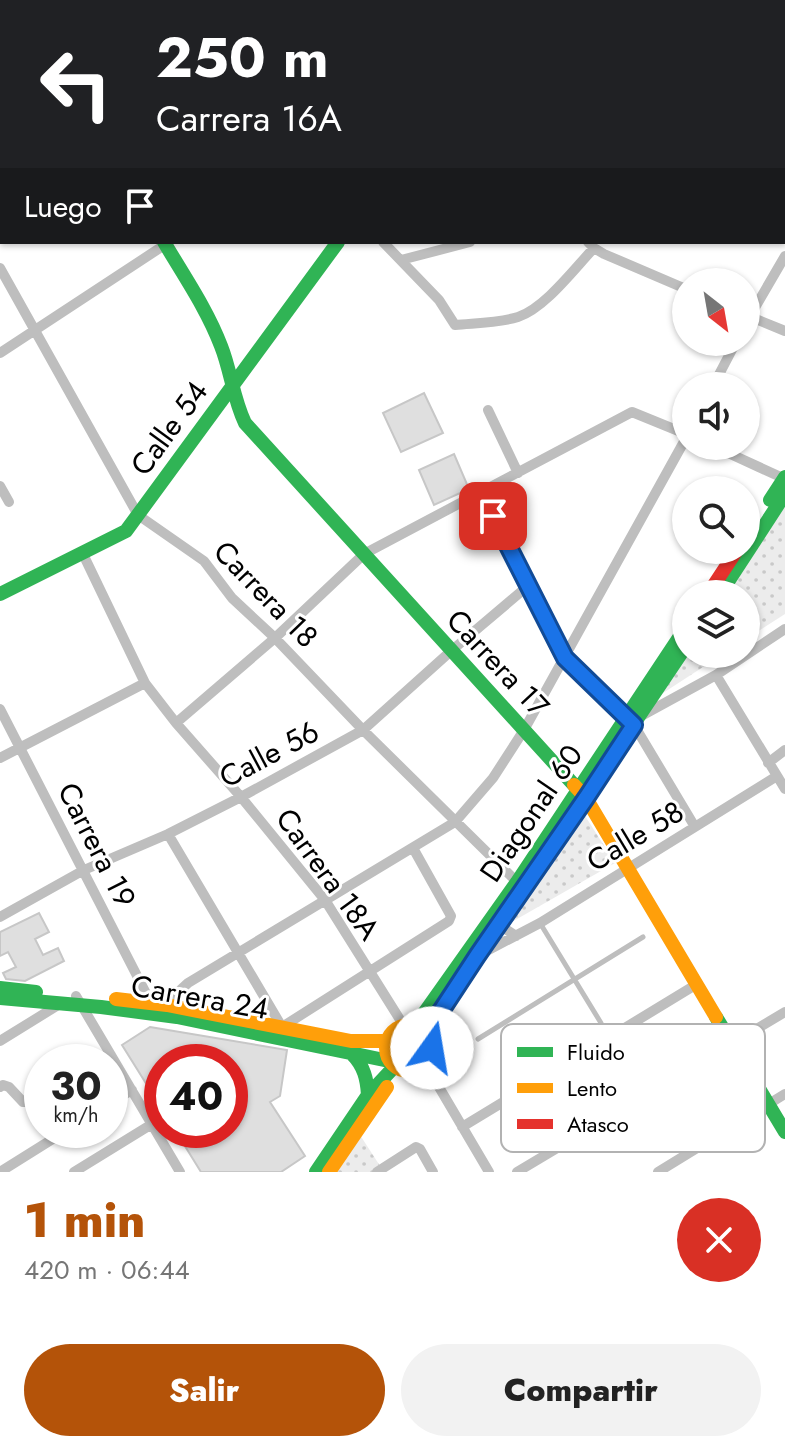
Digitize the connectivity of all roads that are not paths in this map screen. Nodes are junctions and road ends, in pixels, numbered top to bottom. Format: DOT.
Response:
graph roads {
  1 [pos="164,244"];
  2 [pos="167,244"];
  3 [pos="337,244"];
  4 [pos="385,244"];
  5 [pos="462,244"];
  6 [pos="591,245"];
  7 [pos="785,256"];
  8 [pos="401,260"];
  9 [pos="0,268"];
  10 [pos="672,283"];
  11 [pos="760,297"];
  12 [pos="760,322"];
  13 [pos="35,330"];
  14 [pos="785,331"];
  15 [pos="0,353"];
  16 [pos="232,387"];
  17 [pos="488,410"];
  18 [pos="672,430"];
  19 [pos="673,460"];
  20 [pos="744,460"];
  21 [pos="518,473"];
  22 [pos="785,478"];
  23 [pos="0,486"];
  24 [pos="481,493"];
  25 [pos="785,494"];
  26 [pos="9,502"];
  27 [pos="138,515"];
  28 [pos="760,515"];
  29 [pos="82,552"];
  30 [pos="364,554"];
  31 [pos="729,580"];
  32 [pos="529,585"];
  33 [pos="0,594"];
  34 [pos="785,629"];
  35 [pos="275,638"];
  36 [pos="451,651"];
  37 [pos="672,652"];
  38 [pos="565,658"];
  39 [pos="672,666"];
  40 [pos="716,675"];
  41 [pos="145,683"];
  42 [pos="0,709"];
  43 [pos="633,720"];
  44 [pos="176,723"];
  45 [pos="363,730"];
  46 [pos="524,730"];
  47 [pos="19,748"];
  48 [pos="785,750"];
  49 [pos="0,758"];
  50 [pos="768,763"];
  51 [pos="777,776"];
  52 [pos="785,789"];
  53 [pos="582,794"];
  54 [pos="241,797"];
  55 [pos="455,822"];
  56 [pos="695,827"];
  57 [pos="168,834"];
  58 [pos="413,848"];
  59 [pos="628,868"];
  60 [pos="84,870"];
  61 [pos="517,882"];
  62 [pos="325,900"];
  63 [pos="0,917"];
  64 [pos="501,921"];
  65 [pos="540,923"];
  66 [pos="516,936"];
  67 [pos="643,937"];
  68 [pos="238,952"];
  69 [pos="477,956"];
  70 [pos="369,972"];
  71 [pos="573,980"];
  72 [pos="697,984"];
  73 [pos="0,988"];
  74 [pos="0,998"];
  75 [pos="73,1000"];
  76 [pos="151,1003"];
  77 [pos="167,1005"];
  78 [pos="785,1012"];
  79 [pos="601,1023"];
  80 [pos="502,1024"];
  81 [pos="631,1024"];
  82 [pos="720,1024"];
  83 [pos="765,1024"];
  84 [pos="501,1025"];
  85 [pos="410,1026"];
  86 [pos="282,1027"];
  87 [pos="429,1036"];
  88 [pos="478,1039"];
  89 [pos="0,1041"];
  90 [pos="388,1041"];
  91 [pos="103,1044"];
  92 [pos="352,1054"];
  93 [pos="426,1065"];
  94 [pos="398,1066"];
  95 [pos="128,1083"];
  96 [pos="0,1087"];
  97 [pos="132,1090"];
  98 [pos="128,1092"];
  99 [pos="785,1094"];
  100 [pos="368,1095"];
  101 [pos="765,1098"];
  102 [pos="24,1102"];
  103 [pos="501,1103"];
  104 [pos="769,1104"];
  105 [pos="765,1106"];
  106 [pos="144,1110"];
  107 [pos="462,1127"];
  108 [pos="144,1129"];
  109 [pos="785,1132"];
  110 [pos="38,1148"];
  111 [pos="166,1148"];
  112 [pos="551,1152"];
  113 [pos="691,1152"];
  114 [pos="0,1172"];
  115 [pos="74,1172"];
  116 [pos="180,1172"];
  117 [pos="316,1172"];
  118 [pos="329,1172"];
  119 [pos="377,1172"];
  120 [pos="433,1172"];
  121 [pos="489,1172"];
  122 [pos="517,1172"];
  123 [pos="658,1172"];
  1 -- 13 [label="street"];
  2 -- 16 [label="street, Carrera 17"];
  3 -- 16 [label="street, Calle 54"];
  4 -- 8 [label="street"];
  5 -- 8 [label="street"];
  6 -- 8 [label="street"];
  6 -- 10 [label="street"];
  7 -- 11 [label="street"];
  9 -- 13 [label="street, Carrera 18"];
  12 -- 14 [label="street"];
  13 -- 15 [label="street"];
  13 -- 27 [label="street, Carrera 18"];
  16 -- 27 [label="street, Calle 54"];
  16 -- 30 [label="street, Carrera 17"];
  17 -- 21 [label="street"];
  18 -- 21 [label="street"];
  19 -- 38 [label="street"];
  20 -- 22 [label="street"];
  21 -- 24 [label="street"];
  22 -- 28 [label="street"];
  23 -- 26 [label="street"];
  24 -- 30 [label="street"];
  24 -- 32 [label="street"];
  25 -- 31 [label="street"];
  27 -- 29 [label="street, Calle 54"];
  27 -- 35 [label="street, Carrera 18"];
  29 -- 33 [label="street, Calle 54"];
  29 -- 41 [label="street, Carrera 18A"];
  30 -- 35 [label="street"];
  30 -- 36 [label="street, Carrera 17"];
  32 -- 36 [label="street, Calle 56"];
  32 -- 38 [label="street"];
  34 -- 40 [label="street"];
  35 -- 44 [label="street"];
  35 -- 45 [label="street, Carrera 18"];
  36 -- 45 [label="street, Calle 56"];
  36 -- 46 [label="street, Carrera 17"];
  37 -- 43 [label="street, Diagonal 60"];
  38 -- 43 [label="street"];
  38 -- 46 [label="street"];
  39 -- 43 [label="street, Diagonal 60"];
  40 -- 43 [label="street"];
  40 -- 50 [label="street"];
  41 -- 44 [label="street, Carrera 18A"];
  41 -- 47 [label="street"];
  42 -- 47 [label="street, Carrera 19"];
  43 -- 53 [label="street, Diagonal 60"];
  43 -- 56 [label="street"];
  44 -- 54 [label="street, Carrera 18A"];
  45 -- 54 [label="street, Calle 56"];
  45 -- 55 [label="street, Carrera 18"];
  46 -- 53 [label="street, Carrera 17"];
  46 -- 55 [label="street"];
  47 -- 49 [label="street"];
  47 -- 60 [label="street, Carrera 19"];
  48 -- 50 [label="street"];
  50 -- 51 [label="street"];
  51 -- 52 [label="street"];
  51 -- 56 [label="street, Calle 58"];
  53 -- 59 [label="street, Carrera 17"];
  53 -- 61 [label="street, Diagonal 60"];
  53 -- 64 [label="street, Diagonal 60"];
  54 -- 57 [label="street, Calle 56"];
  54 -- 62 [label="street, Carrera 18A"];
  55 -- 58 [label="street"];
  55 -- 61 [label="street, Carrera 18"];
  56 -- 59 [label="street, Calle 58"];
  57 -- 60 [label="street, Calle 56"];
  57 -- 68 [label="street"];
  58 -- 62 [label="street"];
  58 -- 70 [label="street"];
  59 -- 65 [label="street, Calle 58"];
  59 -- 72 [label="street, Carrera 17"];
  60 -- 63 [label="street, Calle 56"];
  60 -- 76 [label="street, Carrera 19"];
  61 -- 85 [label="street, Diagonal 60"];
  62 -- 68 [label="street"];
  62 -- 70 [label="street, Carrera 18A"];
  64 -- 66 [label="street"];
  64 -- 69 [label="street, Diagonal 60"];
  65 -- 66 [label="street, Calle 58"];
  65 -- 71 [label="lane"];
  66 -- 69 [label="street, Calle 58"];
  67 -- 71 [label="lane"];
  68 -- 77 [label="street"];
  68 -- 86 [label="street"];
  69 -- 87 [label="street, Diagonal 60"];
  70 -- 85 [label="street, Carrera 18A"];
  70 -- 86 [label="street"];
  71 -- 79 [label="lane"];
  71 -- 80 [label="lane"];
  72 -- 81 [label="street"];
  72 -- 82 [label="street, Carrera 17"];
  73 -- 75 [label="street, Carrera 24"];
  74 -- 75 [label="street, Carrera 24"];
  75 -- 76 [label="street, Carrera 24"];
  75 -- 89 [label="street"];
  75 -- 91 [label="street"];
  75 -- 92 [label="street, Carrera 24"];
  76 -- 77 [label="street, Carrera 24"];
  77 -- 86 [label="street, Carrera 24"];
  78 -- 83 [label="street"];
  84 -- 88 [label="lane"];
  85 -- 87 [label="street"];
  85 -- 90 [label="street"];
  86 -- 90 [label="street, Carrera 24"];
  87 -- 93 [label="street"];
  90 -- 94 [label="street"];
  92 -- 94 [label="street, Carrera 24"];
  92 -- 100 [label="street"];
  93 -- 94 [label="street"];
  93 -- 107 [label="street"];
  94 -- 100 [label="street"];
  94 -- 118 [label="street"];
  95 -- 97 [label="street"];
  96 -- 102 [label="street"];
  97 -- 98 [label="street"];
  97 -- 106 [label="street"];
  99 -- 104 [label="street"];
  100 -- 117 [label="street"];
  101 -- 104 [label="street, Carrera 17"];
  103 -- 107 [label="street"];
  104 -- 105 [label="street"];
  104 -- 109 [label="street, Carrera 17"];
  107 -- 121 [label="street"];
  108 -- 115 [label="street"];
  110 -- 114 [label="street"];
  111 -- 116 [label="street"];
  112 -- 122 [label="street"];
  113 -- 123 [label="street"];
  119 -- 120 [label="street"];
}
